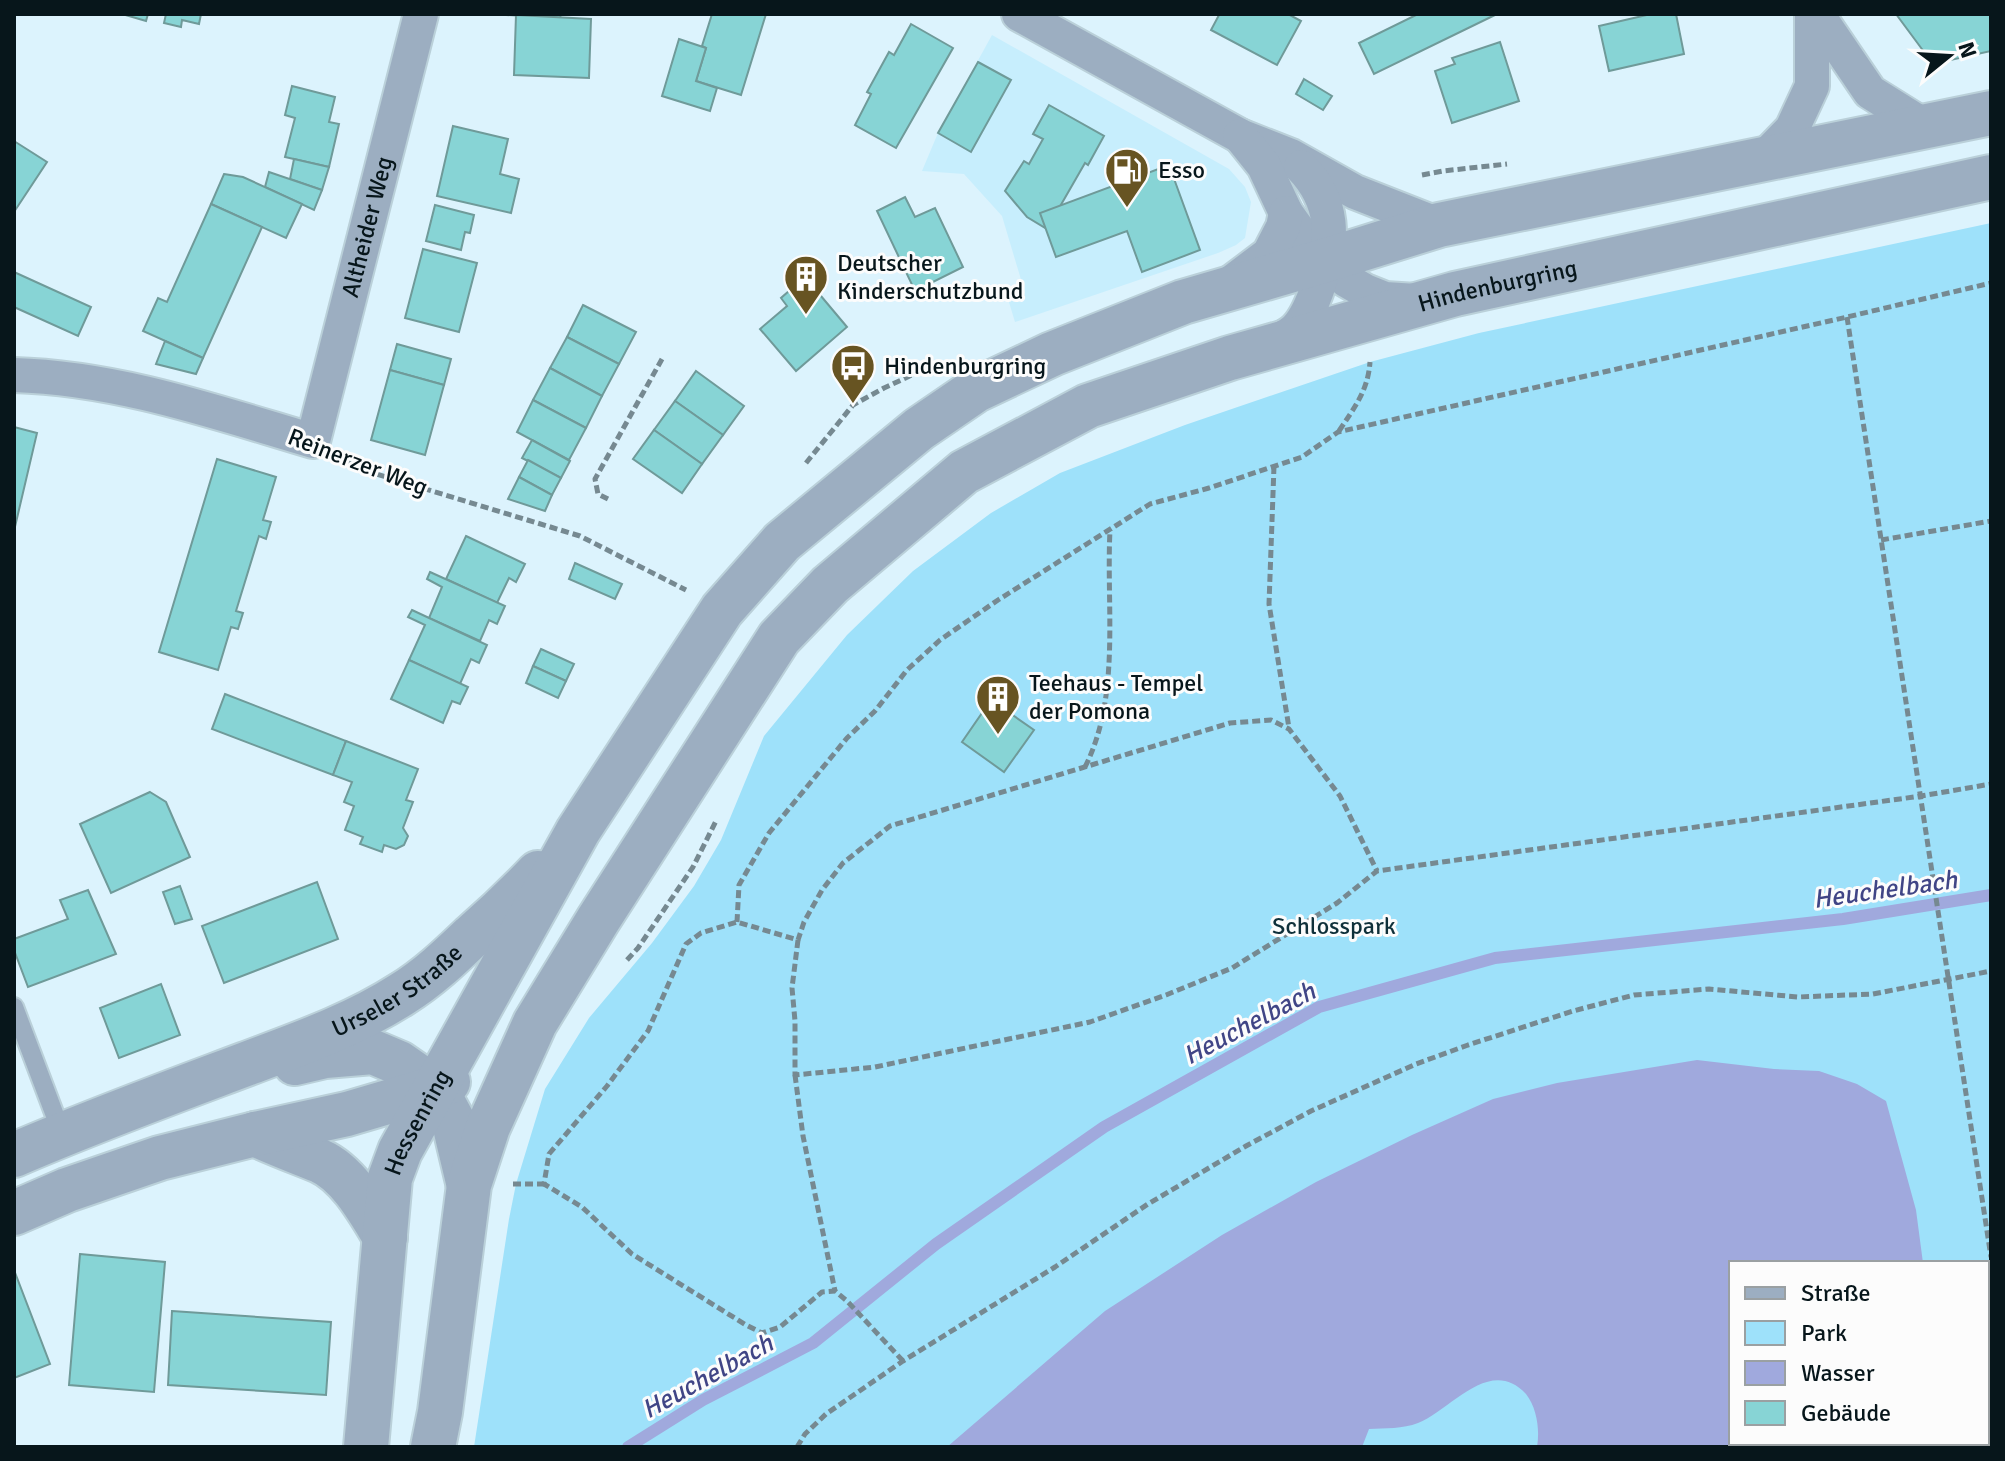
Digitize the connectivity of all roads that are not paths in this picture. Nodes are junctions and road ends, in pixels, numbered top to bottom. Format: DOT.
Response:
graph roads {
  1 [pos="421,14"];
  2 [pos="1814,14"];
  3 [pos="1037,18"];
  4 [pos="1991,113"];
  5 [pos="1926,127"];
  6 [pos="1240,136"];
  7 [pos="1291,156"];
  8 [pos="1761,161"];
  9 [pos="1991,177"];
  10 [pos="1286,213"];
  11 [pos="1439,225"];
  12 [pos="1327,260"];
  13 [pos="1220,292"];
  14 [pos="1427,302"];
  15 [pos="1264,350"];
  16 [pos="14,375"];
  17 [pos="313,441"];
  18 [pos="578,831"];
  19 [pos="14,1007"];
  20 [pos="535,1023"];
  21 [pos="435,1088"];
  22 [pos="178,1090"];
  23 [pos="62,1134"];
  24 [pos="255,1134"];
  25 [pos="14,1155"];
  26 [pos="488,1184"];
  27 [pos="14,1213"];
  28 [pos="385,1237"];
  29 [pos="440,1435"];
  30 [pos="366,1447"];
  1 -- 17 [label="street, Altheider Weg"];
  2 -- 5 [label="street"];
  2 -- 8 [label="street"];
  3 -- 6 [label="street"];
  4 -- 5 [label="street"];
  5 -- 8 [label="street"];
  6 -- 7 [label="street"];
  6 -- 10 [label="street"];
  7 -- 11 [label="street"];
  7 -- 12 [label="street"];
  8 -- 11 [label="street"];
  9 -- 14 [label="street, Hindenburgring"];
  10 -- 12 [label="street"];
  10 -- 13 [label="street"];
  11 -- 12 [label="street"];
  12 -- 13 [label="street"];
  12 -- 14 [label="street"];
  12 -- 15 [label="street"];
  13 -- 18 [label="street"];
  14 -- 15 [label="street, Hindenburgring"];
  15 -- 20 [label="street, Hindenburgring"];
  16 -- 17 [label="street, Reinerzer Weg"];
  18 -- 21 [label="street, Hessenring"];
  18 -- 22 [label="street, Urseler Straße"];
  19 -- 23 [label="lane"];
  20 -- 21 [label="street"];
  20 -- 26 [label="street"];
  21 -- 22 [label="street, Urseler Straße"];
  21 -- 24 [label="street"];
  21 -- 26 [label="street, Urseler Straße"];
  21 -- 28 [label="street, Hessenring"];
  22 -- 23 [label="street, Urseler Straße"];
  23 -- 25 [label="street, Urseler Straße"];
  24 -- 27 [label="street"];
  24 -- 28 [label="street"];
  26 -- 29 [label="street"];
  28 -- 30 [label="street, Hessenring"];
}
